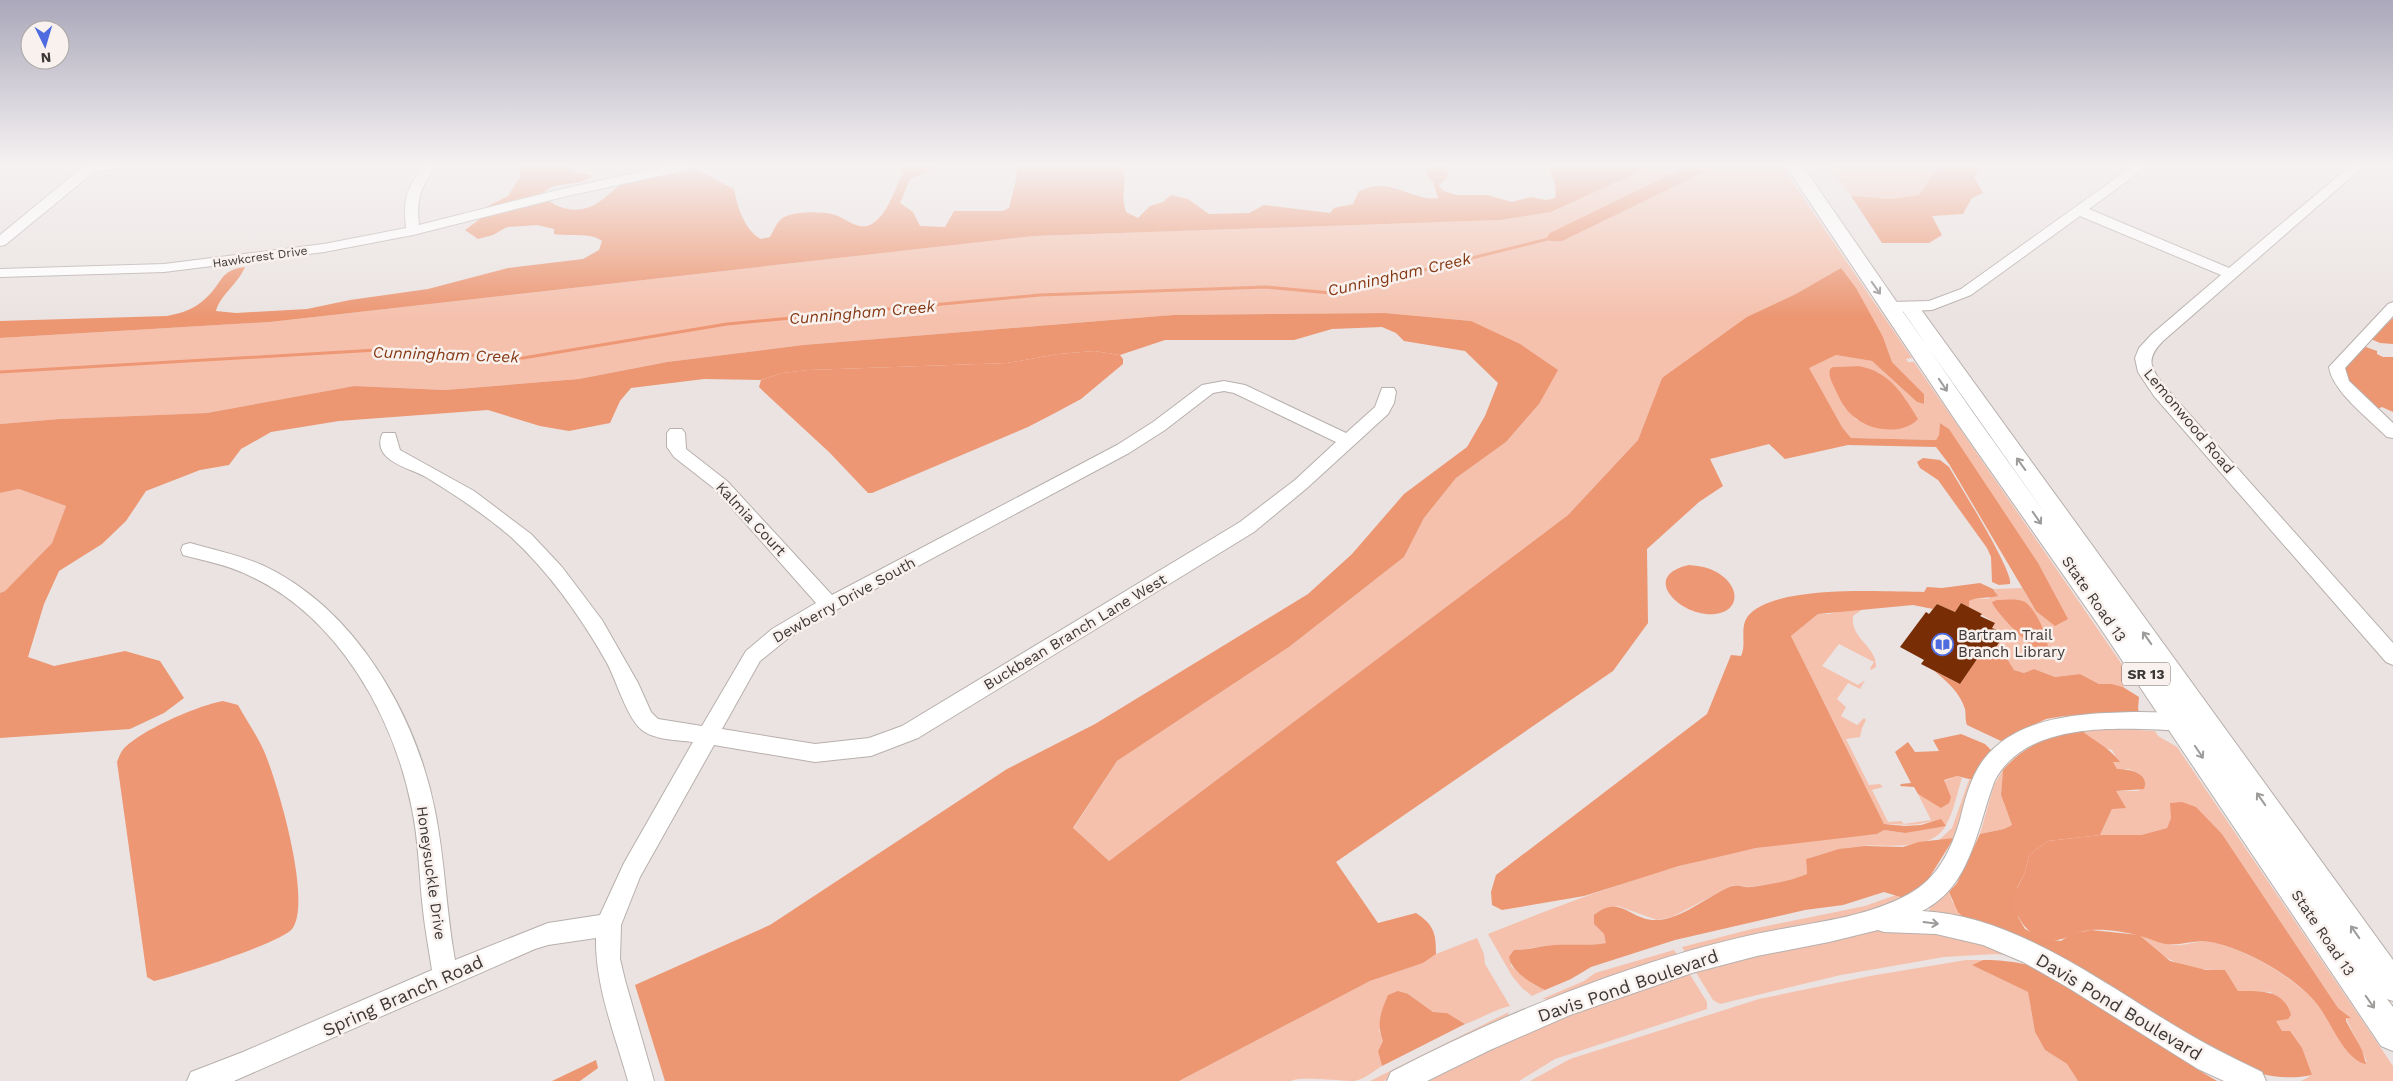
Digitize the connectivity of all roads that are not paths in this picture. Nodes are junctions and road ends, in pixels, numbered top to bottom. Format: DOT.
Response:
graph roads {
  1 [pos="33,215"];
  2 [pos="410,215"];
  3 [pos="473,215"];
  4 [pos="1830,215"];
  5 [pos="1842,215"];
  6 [pos="2071,215"];
  7 [pos="2092,215"];
  8 [pos="2300,215"];
  9 [pos="412,231"];
  10 [pos="0,242"];
  11 [pos="0,273"];
  12 [pos="2231,274"];
  13 [pos="2393,307"];
  14 [pos="1902,312"];
  15 [pos="1388,392"];
  16 [pos="676,433"];
  17 [pos="2393,433"];
  18 [pos="389,438"];
  19 [pos="1348,441"];
  20 [pos="190,550"];
  21 [pos="830,606"];
  22 [pos="2393,656"];
  23 [pos="2178,722"];
  24 [pos="2206,722"];
  25 [pos="708,737"];
  26 [pos="1865,922"];
  27 [pos="609,925"];
  28 [pos="446,977"];
  29 [pos="2393,986"];
  30 [pos="2393,1035"];
  31 [pos="200,1081"];
  32 [pos="641,1081"];
  33 [pos="1400,1081"];
  34 [pos="2252,1081"];
  1 -- 10 [label="street"];
  2 -- 9 [label="street"];
  3 -- 9 [label="street, Hawkcrest Drive"];
  4 -- 14 [label="main road, State Road 13 / SR 13, one-way"];
  5 -- 14 [label="main road, State Road 13 / SR 13"];
  6 -- 14 [label="street"];
  7 -- 12 [label="street"];
  8 -- 12 [label="street, Lemonwood Road"];
  9 -- 11 [label="street, Hawkcrest Drive"];
  12 -- 22 [label="street, Lemonwood Road"];
  13 -- 17 [label="street"];
  14 -- 23 [label="main road, State Road 13 / SR 13, one-way"];
  24 -- 14 [label="main road, State Road 13 / SR 13, one-way"];
  15 -- 19 [label="street, Buckbean Branch Lane West"];
  16 -- 21 [label="street, Kalmia Court"];
  18 -- 25 [label="street, Buckbean Branch Lane West"];
  19 -- 21 [label="street, Dewberry Drive South"];
  19 -- 25 [label="street, Buckbean Branch Lane West"];
  20 -- 28 [label="street, Honeysuckle Drive"];
  21 -- 25 [label="street, Dewberry Drive South"];
  23 -- 24 [label="street, Davis Pond Boulevard"];
  23 -- 26 [label="street, Davis Pond Boulevard"];
  23 -- 30 [label="main road, State Road 13 / SR 13, one-way"];
  29 -- 24 [label="main road, State Road 13 / SR 13, one-way"];
  25 -- 27 [label="street, Dewberry Drive South"];
  26 -- 33 [label="street, Davis Pond Boulevard"];
  26 -- 34 [label="street, Davis Pond Boulevard, one-way"];
  27 -- 28 [label="street, Spring Branch Road"];
  27 -- 32 [label="street, Dewberry Drive South"];
  28 -- 31 [label="street, Spring Branch Road"];
}
